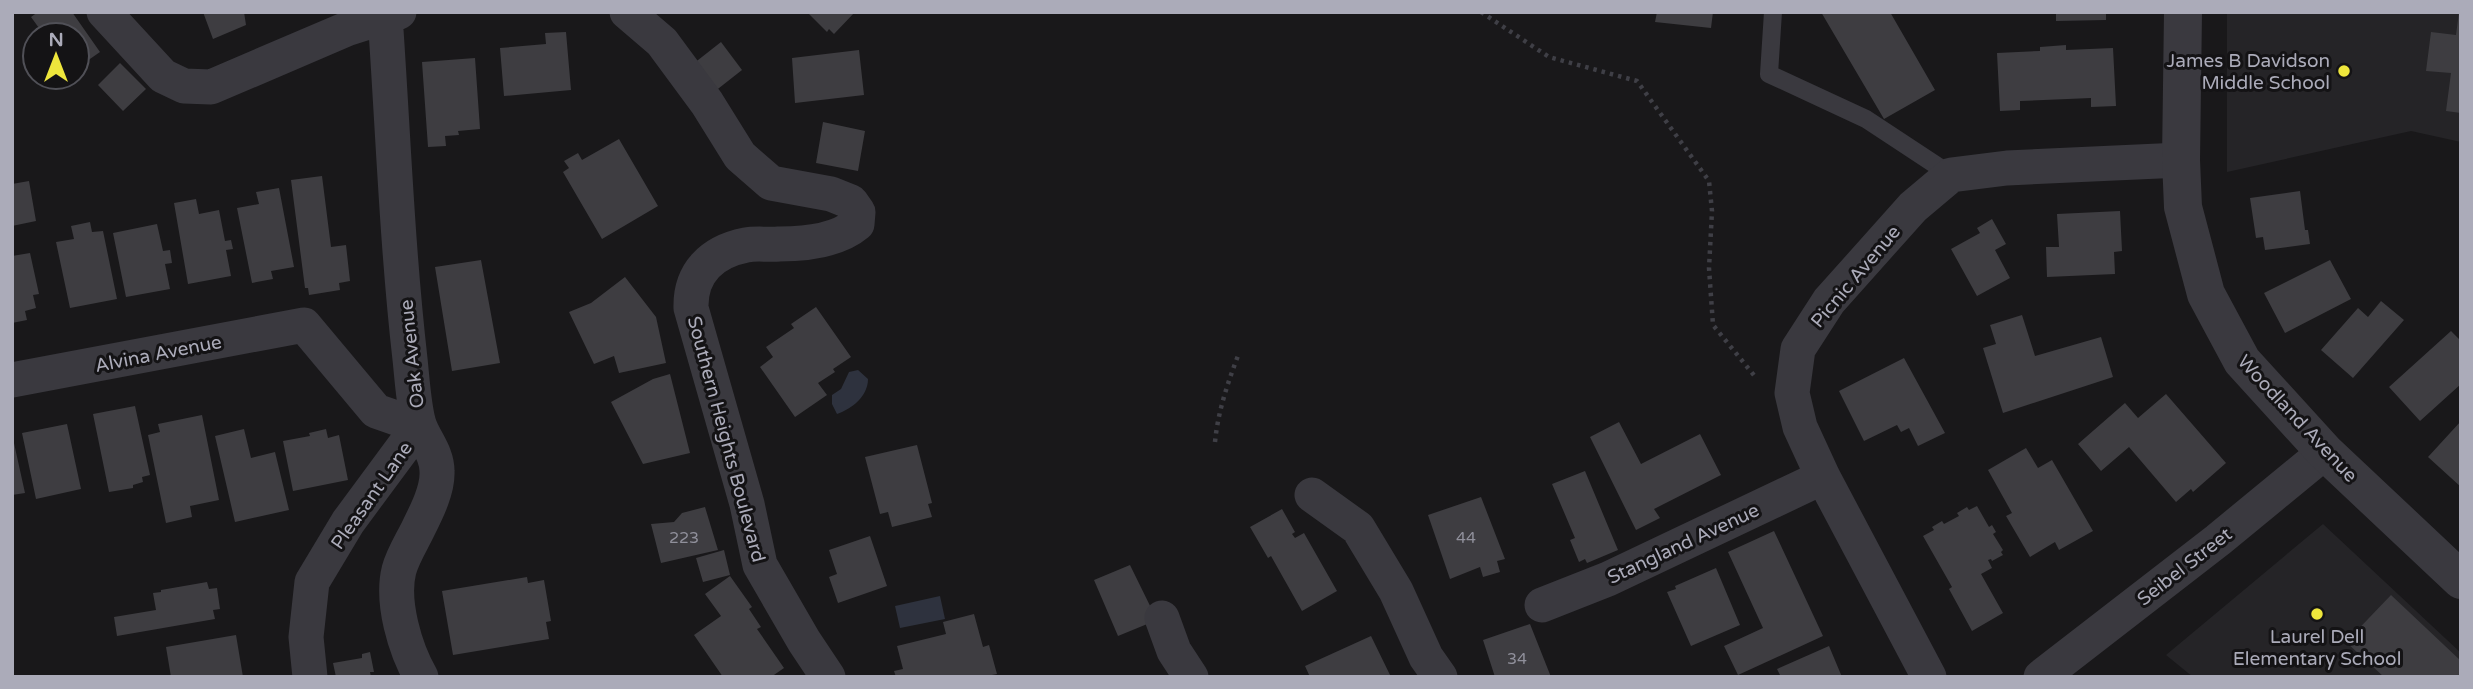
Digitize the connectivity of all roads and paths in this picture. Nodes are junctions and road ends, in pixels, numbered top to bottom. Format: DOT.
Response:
graph roads {
  1 [pos="104,12"];
  2 [pos="627,12"];
  3 [pos="1481,12"];
  4 [pos="1773,12"];
  5 [pos="2183,12"];
  6 [pos="392,14"];
  7 [pos="2181,160"];
  8 [pos="1951,175"];
  9 [pos="304,325"];
  10 [pos="1239,353"];
  11 [pos="12,380"];
  12 [pos="1792,393"];
  13 [pos="419,426"];
  14 [pos="1215,442"];
  15 [pos="2325,452"];
  16 [pos="1822,477"];
  17 [pos="1312,495"];
  18 [pos="2461,580"];
  19 [pos="1542,605"];
  20 [pos="1162,618"];
  21 [pos="310,677"];
  22 [pos="421,677"];
  23 [pos="828,677"];
  24 [pos="1191,677"];
  25 [pos="1440,677"];
  26 [pos="1929,677"];
  27 [pos="2041,677"];
  1 -- 6 [label="street"];
  2 -- 23 [label="street, Southern Heights Boulevard"];
  3 -- 12 [label="path"];
  4 -- 8 [label="lane"];
  5 -- 7 [label="street, Woodland Avenue"];
  6 -- 13 [label="street, Oak Avenue"];
  7 -- 8 [label="street"];
  7 -- 15 [label="street, Woodland Avenue"];
  8 -- 12 [label="street, Picnic Avenue"];
  9 -- 11 [label="street, Alvina Avenue"];
  9 -- 13 [label="street, Pleasant Lane"];
  10 -- 14 [label="path"];
  12 -- 16 [label="street, Picnic Avenue"];
  13 -- 21 [label="street, Pleasant Lane"];
  13 -- 22 [label="street, Oak Avenue"];
  15 -- 18 [label="street, Woodland Avenue"];
  15 -- 27 [label="street, Seibel Street"];
  16 -- 19 [label="street, Stangland Avenue"];
  16 -- 26 [label="street, Picnic Avenue"];
  17 -- 25 [label="street"];
  20 -- 24 [label="street"];
}
